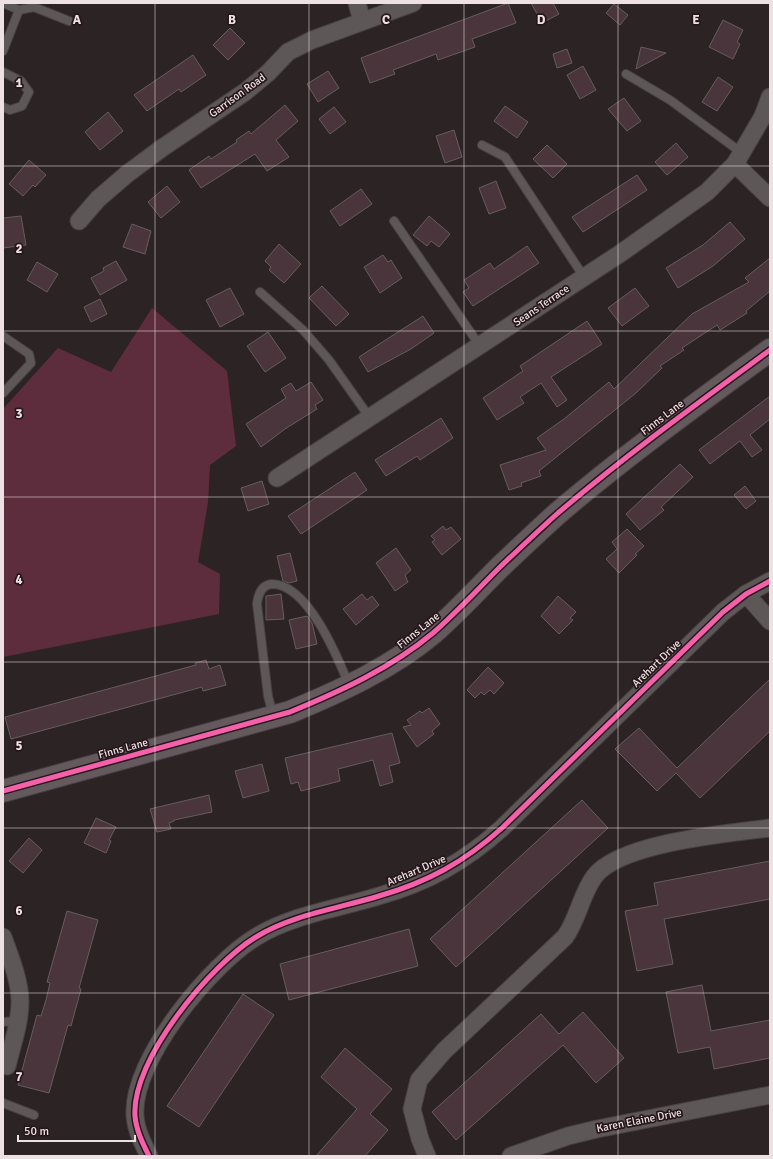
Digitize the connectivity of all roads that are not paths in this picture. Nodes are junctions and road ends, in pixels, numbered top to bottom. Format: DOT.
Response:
graph roads {
  1 [pos="3,3"];
  2 [pos="357,3"];
  3 [pos="413,3"];
  4 [pos="19,10"];
  5 [pos="69,21"];
  6 [pos="362,21"];
  7 [pos="3,51"];
  8 [pos="3,72"];
  9 [pos="626,74"];
  10 [pos="770,97"];
  11 [pos="3,107"];
  12 [pos="482,145"];
  13 [pos="738,158"];
  14 [pos="770,198"];
  15 [pos="79,220"];
  16 [pos="394,220"];
  17 [pos="584,277"];
  18 [pos="260,292"];
  19 [pos="3,336"];
  20 [pos="480,346"];
  21 [pos="770,350"];
  22 [pos="3,393"];
  23 [pos="370,418"];
  24 [pos="277,478"];
  25 [pos="770,581"];
  26 [pos="746,594"];
  27 [pos="770,621"];
  28 [pos="349,686"];
  29 [pos="273,717"];
  30 [pos="3,791"];
  31 [pos="770,828"];
  32 [pos="3,937"];
  33 [pos="11,1021"];
  34 [pos="5,1072"];
  35 [pos="770,1095"];
  36 [pos="3,1104"];
  37 [pos="34,1115"];
  38 [pos="149,1156"];
  39 [pos="427,1156"];
  40 [pos="511,1156"];
  1 -- 4 [label="lane"];
  2 -- 6 [label="street"];
  3 -- 6 [label="street, Garrison Road"];
  4 -- 5 [label="lane"];
  4 -- 7 [label="lane"];
  6 -- 15 [label="street, Garrison Road"];
  8 -- 11 [label="lane"];
  9 -- 13 [label="lane"];
  10 -- 13 [label="street, Seans Terrace"];
  12 -- 17 [label="lane"];
  13 -- 14 [label="street"];
  13 -- 17 [label="street, Seans Terrace"];
  16 -- 20 [label="lane"];
  17 -- 20 [label="street, Seans Terrace"];
  18 -- 23 [label="lane"];
  19 -- 22 [label="lane"];
  20 -- 23 [label="street, Seans Terrace"];
  21 -- 28 [label="street, Finns Lane"];
  23 -- 24 [label="street, Seans Terrace"];
  25 -- 26 [label="street, Arehart Drive"];
  26 -- 27 [label="street"];
  26 -- 38 [label="street, Arehart Drive"];
  28 -- 29 [label="street, Finns Lane"];
  28 -- 29 [label="lane"];
  29 -- 30 [label="street, Finns Lane"];
  31 -- 39 [label="street"];
  32 -- 33 [label="street"];
  33 -- 34 [label="street"];
  35 -- 40 [label="street, Karen Elaine Drive"];
  36 -- 37 [label="lane"];
}
